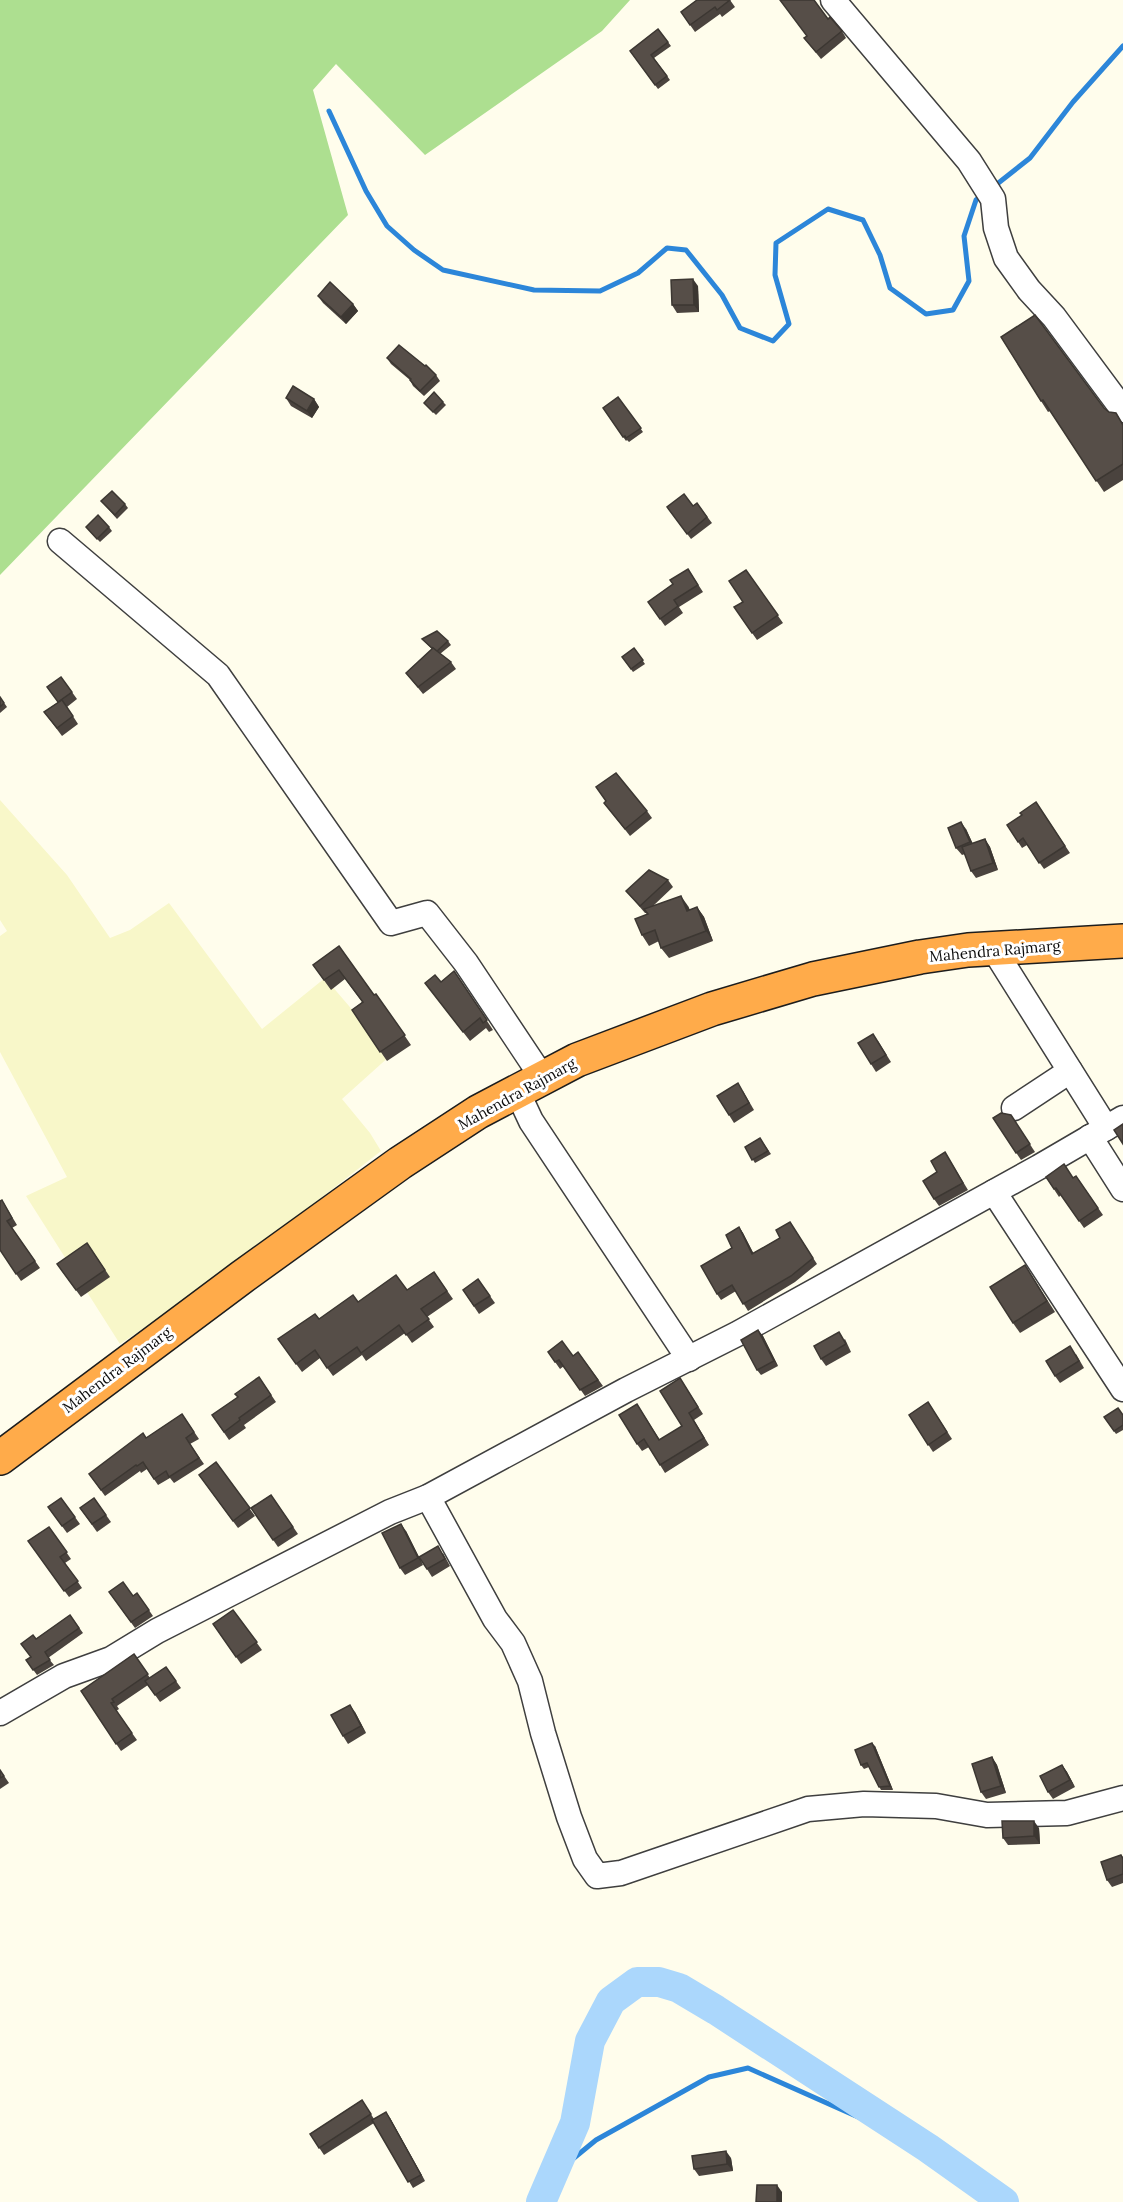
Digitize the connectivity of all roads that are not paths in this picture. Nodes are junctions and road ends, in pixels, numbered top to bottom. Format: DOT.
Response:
graph roads {
  1 [pos="833,0"];
  2 [pos="1123,410"];
  3 [pos="60,541"];
  4 [pos="1123,942"];
  5 [pos="993,948"];
  6 [pos="1070,1071"];
  7 [pos="530,1084"];
  8 [pos="1014,1108"];
  9 [pos="1106,1128"];
  10 [pos="1123,1189"];
  11 [pos="994,1192"];
  12 [pos="689,1359"];
  13 [pos="1123,1389"];
  14 [pos="0,1458"];
  15 [pos="428,1497"];
  16 [pos="0,1713"];
  17 [pos="1123,1798"];
  1 -- 2 [label="street"];
  3 -- 7 [label="street"];
  4 -- 5 [label="highway, Mahendra Rajmarg"];
  5 -- 6 [label="street"];
  5 -- 7 [label="highway, Mahendra Rajmarg"];
  6 -- 8 [label="street"];
  6 -- 9 [label="street"];
  7 -- 12 [label="street"];
  7 -- 14 [label="highway, Mahendra Rajmarg"];
  9 -- 10 [label="street"];
  9 -- 11 [label="street"];
  11 -- 12 [label="street"];
  11 -- 13 [label="street"];
  12 -- 15 [label="street"];
  15 -- 16 [label="street"];
  15 -- 17 [label="street"];
}
